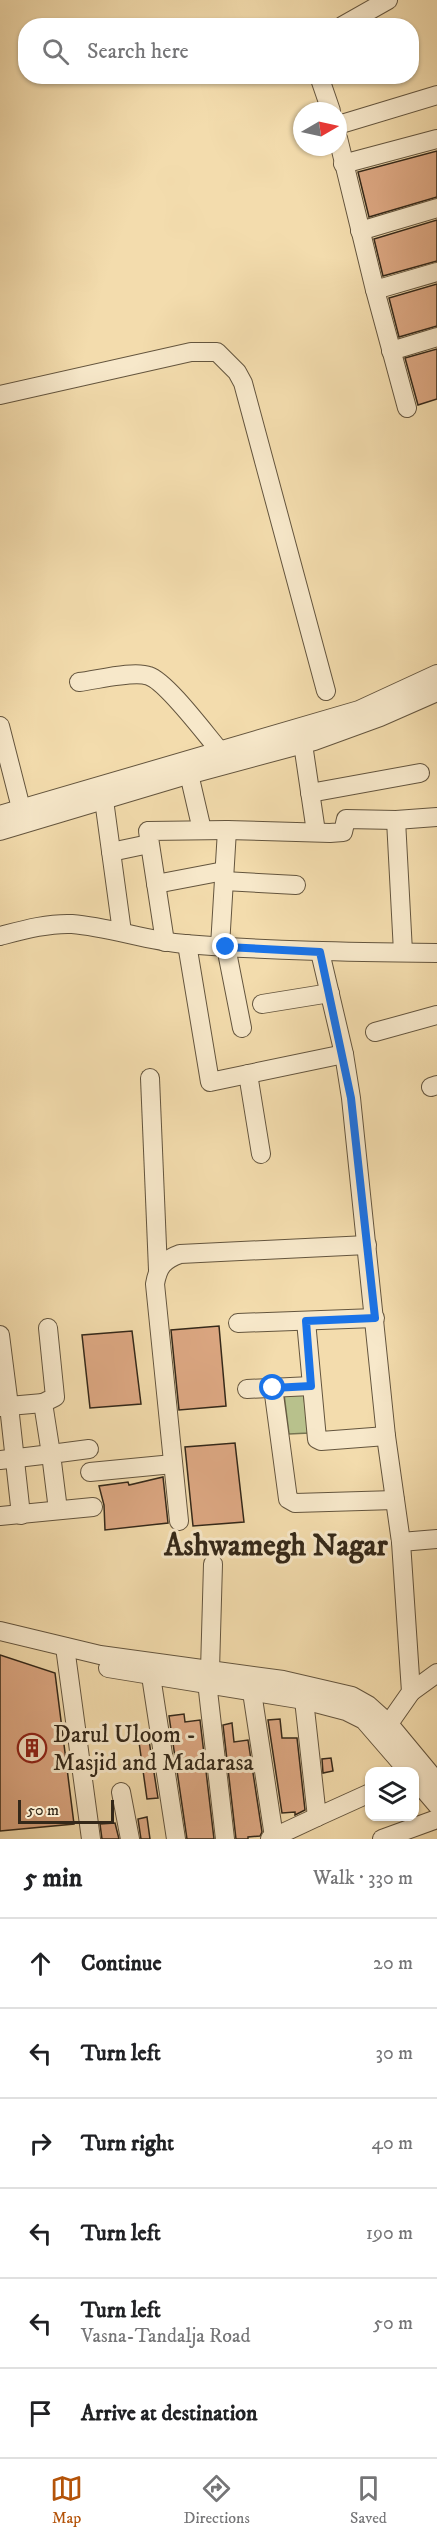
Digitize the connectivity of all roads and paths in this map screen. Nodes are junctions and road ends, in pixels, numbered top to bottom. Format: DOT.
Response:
graph roads {
  1 [pos="388,0"];
  2 [pos="356,18"];
  3 [pos="322,84"];
  4 [pos="437,95"];
  5 [pos="328,102"];
  6 [pos="347,122"];
  7 [pos="437,139"];
  8 [pos="341,156"];
  9 [pos="343,164"];
  10 [pos="437,208"];
  11 [pos="360,231"];
  12 [pos="437,272"];
  13 [pos="375,290"];
  14 [pos="437,337"];
  15 [pos="391,351"];
  16 [pos="0,395"];
  17 [pos="407,408"];
  18 [pos="437,674"];
  19 [pos="79,682"];
  20 [pos="326,691"];
  21 [pos="437,692"];
  22 [pos="0,726"];
  23 [pos="303,744"];
  24 [pos="220,751"];
  25 [pos="420,773"];
  26 [pos="189,774"];
  27 [pos="310,792"];
  28 [pos="104,800"];
  29 [pos="21,808"];
  30 [pos="0,815"];
  31 [pos="437,817"];
  32 [pos="396,820"];
  33 [pos="202,830"];
  34 [pos="227,830"];
  35 [pos="0,831"];
  36 [pos="316,832"];
  37 [pos="149,844"];
  38 [pos="111,852"];
  39 [pos="224,876"];
  40 [pos="156,884"];
  41 [pos="296,885"];
  42 [pos="122,932"];
  43 [pos="0,936"];
  44 [pos="165,942"];
  45 [pos="187,944"];
  46 [pos="223,947"];
  47 [pos="320,952"];
  48 [pos="403,952"];
  49 [pos="437,953"];
  50 [pos="330,993"];
  51 [pos="262,1004"];
  52 [pos="437,1015"];
  53 [pos="242,1028"];
  54 [pos="375,1032"];
  55 [pos="344,1054"];
  56 [pos="248,1074"];
  57 [pos="150,1077"];
  58 [pos="261,1154"];
  59 [pos="367,1245"];
  60 [pos="158,1270"];
  61 [pos="375,1318"];
  62 [pos="306,1321"];
  63 [pos="238,1323"];
  64 [pos="48,1328"];
  65 [pos="0,1335"];
  66 [pos="311,1386"];
  67 [pos="273,1388"];
  68 [pos="247,1389"];
  69 [pos="43,1403"];
  70 [pos="5,1406"];
  71 [pos="386,1436"];
  72 [pos="89,1449"];
  73 [pos="51,1454"];
  74 [pos="7,1459"];
  75 [pos="173,1464"];
  76 [pos="90,1472"];
  77 [pos="395,1500"];
  78 [pos="93,1506"];
  79 [pos="58,1510"];
  80 [pos="21,1515"];
  81 [pos="0,1516"];
  82 [pos="179,1521"];
  83 [pos="437,1539"];
  84 [pos="401,1542"];
  85 [pos="213,1564"];
  86 [pos="0,1631"];
  87 [pos="0,1642"];
  88 [pos="66,1654"];
  89 [pos="437,1673"];
  90 [pos="151,1676"];
  91 [pos="208,1676"];
  92 [pos="252,1692"];
  93 [pos="411,1692"];
  94 [pos="304,1700"];
  95 [pos="384,1730"];
  96 [pos="407,1767"];
  97 [pos="437,1782"];
  98 [pos="419,1789"];
  99 [pos="121,1792"];
  100 [pos="365,1795"];
  101 [pos="317,1816"];
  102 [pos="434,1821"];
  103 [pos="272,1838"];
  104 [pos="91,1839"];
  105 [pos="130,1839"];
  106 [pos="176,1839"];
  107 [pos="225,1839"];
  108 [pos="382,1839"];
  1 -- 2 [label="street"];
  3 -- 5 [label="street"];
  4 -- 6 [label="street"];
  7 -- 9 [label="street"];
  8 -- 9 [label="street"];
  9 -- 11 [label="street"];
  10 -- 11 [label="street"];
  11 -- 13 [label="street"];
  12 -- 13 [label="street"];
  13 -- 15 [label="street"];
  14 -- 15 [label="street"];
  15 -- 17 [label="street"];
  16 -- 20 [label="street"];
  18 -- 24 [label="street"];
  19 -- 24 [label="street"];
  21 -- 23 [label="street"];
  22 -- 29 [label="street"];
  23 -- 26 [label="street"];
  23 -- 27 [label="street"];
  24 -- 29 [label="street"];
  25 -- 27 [label="street"];
  26 -- 28 [label="street"];
  26 -- 33 [label="street"];
  27 -- 36 [label="street"];
  28 -- 35 [label="street"];
  28 -- 38 [label="street"];
  29 -- 30 [label="street"];
  31 -- 32 [label="street"];
  32 -- 36 [label="street"];
  32 -- 48 [label="street"];
  33 -- 34 [label="street"];
  33 -- 37 [label="street"];
  34 -- 36 [label="street"];
  34 -- 39 [label="street"];
  37 -- 38 [label="street"];
  37 -- 40 [label="street"];
  38 -- 42 [label="street"];
  39 -- 40 [label="street"];
  39 -- 41 [label="street"];
  39 -- 46 [label="street"];
  40 -- 44 [label="street"];
  42 -- 43 [label="street"];
  42 -- 44 [label="street"];
  44 -- 45 [label="street"];
  45 -- 46 [label="street"];
  45 -- 56 [label="street"];
  46 -- 47 [label="street"];
  46 -- 53 [label="street"];
  47 -- 48 [label="street"];
  47 -- 50 [label="street"];
  48 -- 49 [label="street"];
  50 -- 51 [label="street"];
  50 -- 55 [label="street"];
  52 -- 54 [label="street"];
  55 -- 56 [label="street"];
  55 -- 59 [label="street"];
  56 -- 58 [label="street"];
  57 -- 60 [label="street"];
  59 -- 60 [label="street"];
  59 -- 61 [label="street"];
  60 -- 75 [label="street"];
  61 -- 62 [label="street"];
  61 -- 71 [label="street"];
  62 -- 63 [label="street"];
  62 -- 66 [label="street"];
  64 -- 69 [label="street"];
  65 -- 70 [label="street"];
  66 -- 67 [label="street"];
  66 -- 71 [label="street"];
  67 -- 68 [label="street"];
  67 -- 77 [label="street"];
  69 -- 70 [label="street"];
  69 -- 73 [label="street"];
  70 -- 74 [label="street"];
  71 -- 77 [label="street"];
  72 -- 73 [label="street"];
  73 -- 74 [label="street"];
  73 -- 79 [label="street"];
  74 -- 80 [label="street"];
  75 -- 76 [label="street"];
  75 -- 82 [label="street"];
  77 -- 84 [label="street"];
  78 -- 79 [label="street"];
  79 -- 80 [label="street"];
  80 -- 81 [label="street"];
  83 -- 84 [label="street"];
  84 -- 93 [label="street"];
  85 -- 91 [label="street"];
  86 -- 88 [label="street"];
  87 -- 88 [label="street"];
  88 -- 90 [label="street"];
  88 -- 91 [label="street"];
  88 -- 104 [label="street"];
  89 -- 93 [label="street"];
  90 -- 91 [label="street"];
  90 -- 106 [label="street"];
  91 -- 92 [label="street"];
  91 -- 95 [label="street"];
  91 -- 107 [label="street"];
  92 -- 94 [label="street"];
  92 -- 103 [label="street"];
  93 -- 95 [label="street"];
  94 -- 95 [label="street"];
  94 -- 101 [label="street"];
  95 -- 96 [label="street"];
  95 -- 97 [label="street"];
  98 -- 102 [label="street"];
  99 -- 105 [label="street"];
  100 -- 101 [label="street"];
  101 -- 103 [label="street"];
  102 -- 108 [label="street"];
}
